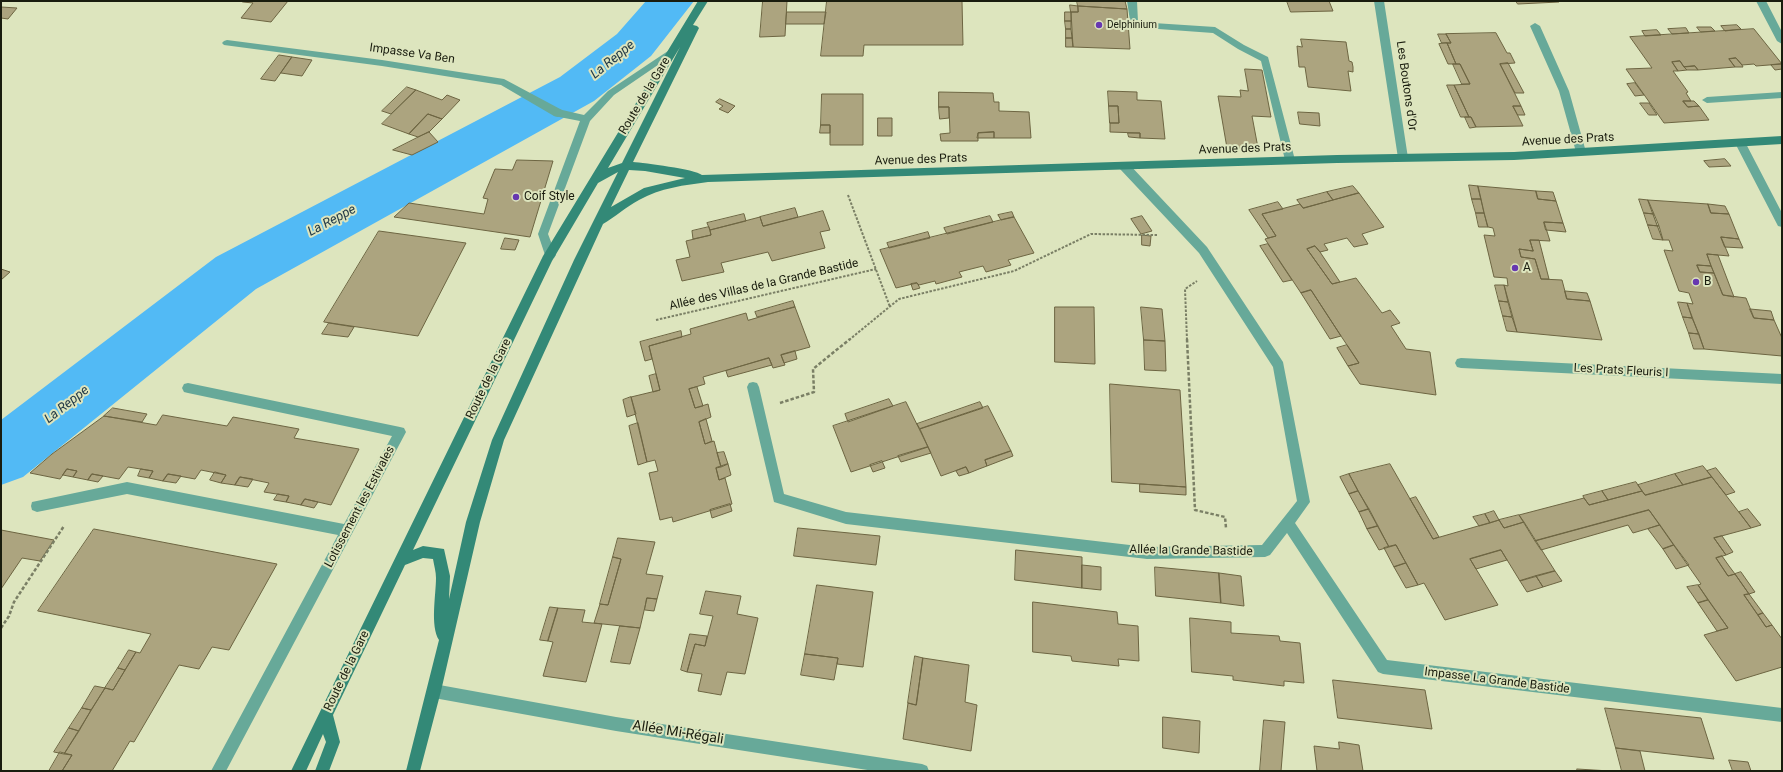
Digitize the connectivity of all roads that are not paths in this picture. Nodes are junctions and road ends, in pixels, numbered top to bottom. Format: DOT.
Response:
graph roads {
  1 [pos="703,1"];
  2 [pos="707,1"];
  3 [pos="1132,1"];
  4 [pos="1379,1"];
  5 [pos="1761,1"];
  6 [pos="1535,26"];
  7 [pos="1782,41"];
  8 [pos="227,43"];
  9 [pos="672,52"];
  10 [pos="1782,95"];
  11 [pos="1707,100"];
  12 [pos="586,119"];
  13 [pos="1782,140"];
  14 [pos="1740,143"];
  15 [pos="1581,152"];
  16 [pos="1403,158"];
  17 [pos="1290,160"];
  18 [pos="627,166"];
  19 [pos="1124,166"];
  20 [pos="708,178"];
  21 [pos="594,181"];
  22 [pos="600,221"];
  23 [pos="1782,223"];
  24 [pos="550,255"];
  25 [pos="1461,363"];
  26 [pos="1782,379"];
  27 [pos="753,387"];
  28 [pos="188,388"];
  29 [pos="36,506"];
  30 [pos="1288,523"];
  31 [pos="347,531"];
  32 [pos="401,560"];
  33 [pos="444,648"];
  34 [pos="434,691"];
  35 [pos="325,714"];
  36 [pos="1782,715"];
  37 [pos="218,771"];
  38 [pos="298,771"];
  39 [pos="322,771"];
  40 [pos="413,771"];
  41 [pos="922,771"];
  1 -- 9 [label="main road, Route de la Gare"];
  2 -- 18 [label="main road, Route de la Gare"];
  3 -- 17 [label="street"];
  4 -- 16 [label="street, Les Boutons d'Or"];
  5 -- 7 [label="street"];
  6 -- 15 [label="street"];
  8 -- 12 [label="street, Impasse Va Ben"];
  9 -- 12 [label="street"];
  9 -- 21 [label="main road, Route de la Gare"];
  10 -- 11 [label="street"];
  12 -- 24 [label="street"];
  13 -- 14 [label="main road, Avenue des Prats"];
  14 -- 15 [label="main road, Avenue des Prats"];
  14 -- 23 [label="street"];
  15 -- 16 [label="main road, Avenue des Prats"];
  16 -- 17 [label="main road, Avenue des Prats"];
  17 -- 19 [label="main road, Avenue des Prats"];
  18 -- 20 [label="main road, Avenue des Prats"];
  18 -- 21 [label="main road, Avenue des Prats"];
  18 -- 22 [label="main road, Route de la Gare"];
  19 -- 20 [label="main road, Avenue des Prats"];
  19 -- 30 [label="street, Allée la Grande Bastide"];
  20 -- 22 [label="main road, Avenue des Prats"];
  21 -- 24 [label="main road, Route de la Gare"];
  22 -- 33 [label="main road, Route de la Gare"];
  24 -- 32 [label="main road, Route de la Gare"];
  25 -- 26 [label="street, Les Prats Fleuris I"];
  27 -- 30 [label="street, Allée la Grande Bastide"];
  28 -- 31 [label="street, Lotissement les Estivales"];
  29 -- 31 [label="street"];
  30 -- 36 [label="street, Impasse La Grande Bastide"];
  31 -- 37 [label="street, Lotissement les Estivales"];
  32 -- 33 [label="main road"];
  32 -- 35 [label="main road, Route de la Gare"];
  33 -- 34 [label="main road, Route de la Gare"];
  34 -- 40 [label="main road, Route de la Gare"];
  34 -- 41 [label="street, Allée Mi-Régali"];
  35 -- 38 [label="main road, Route de la Gare"];
  35 -- 39 [label="main road"];
}
